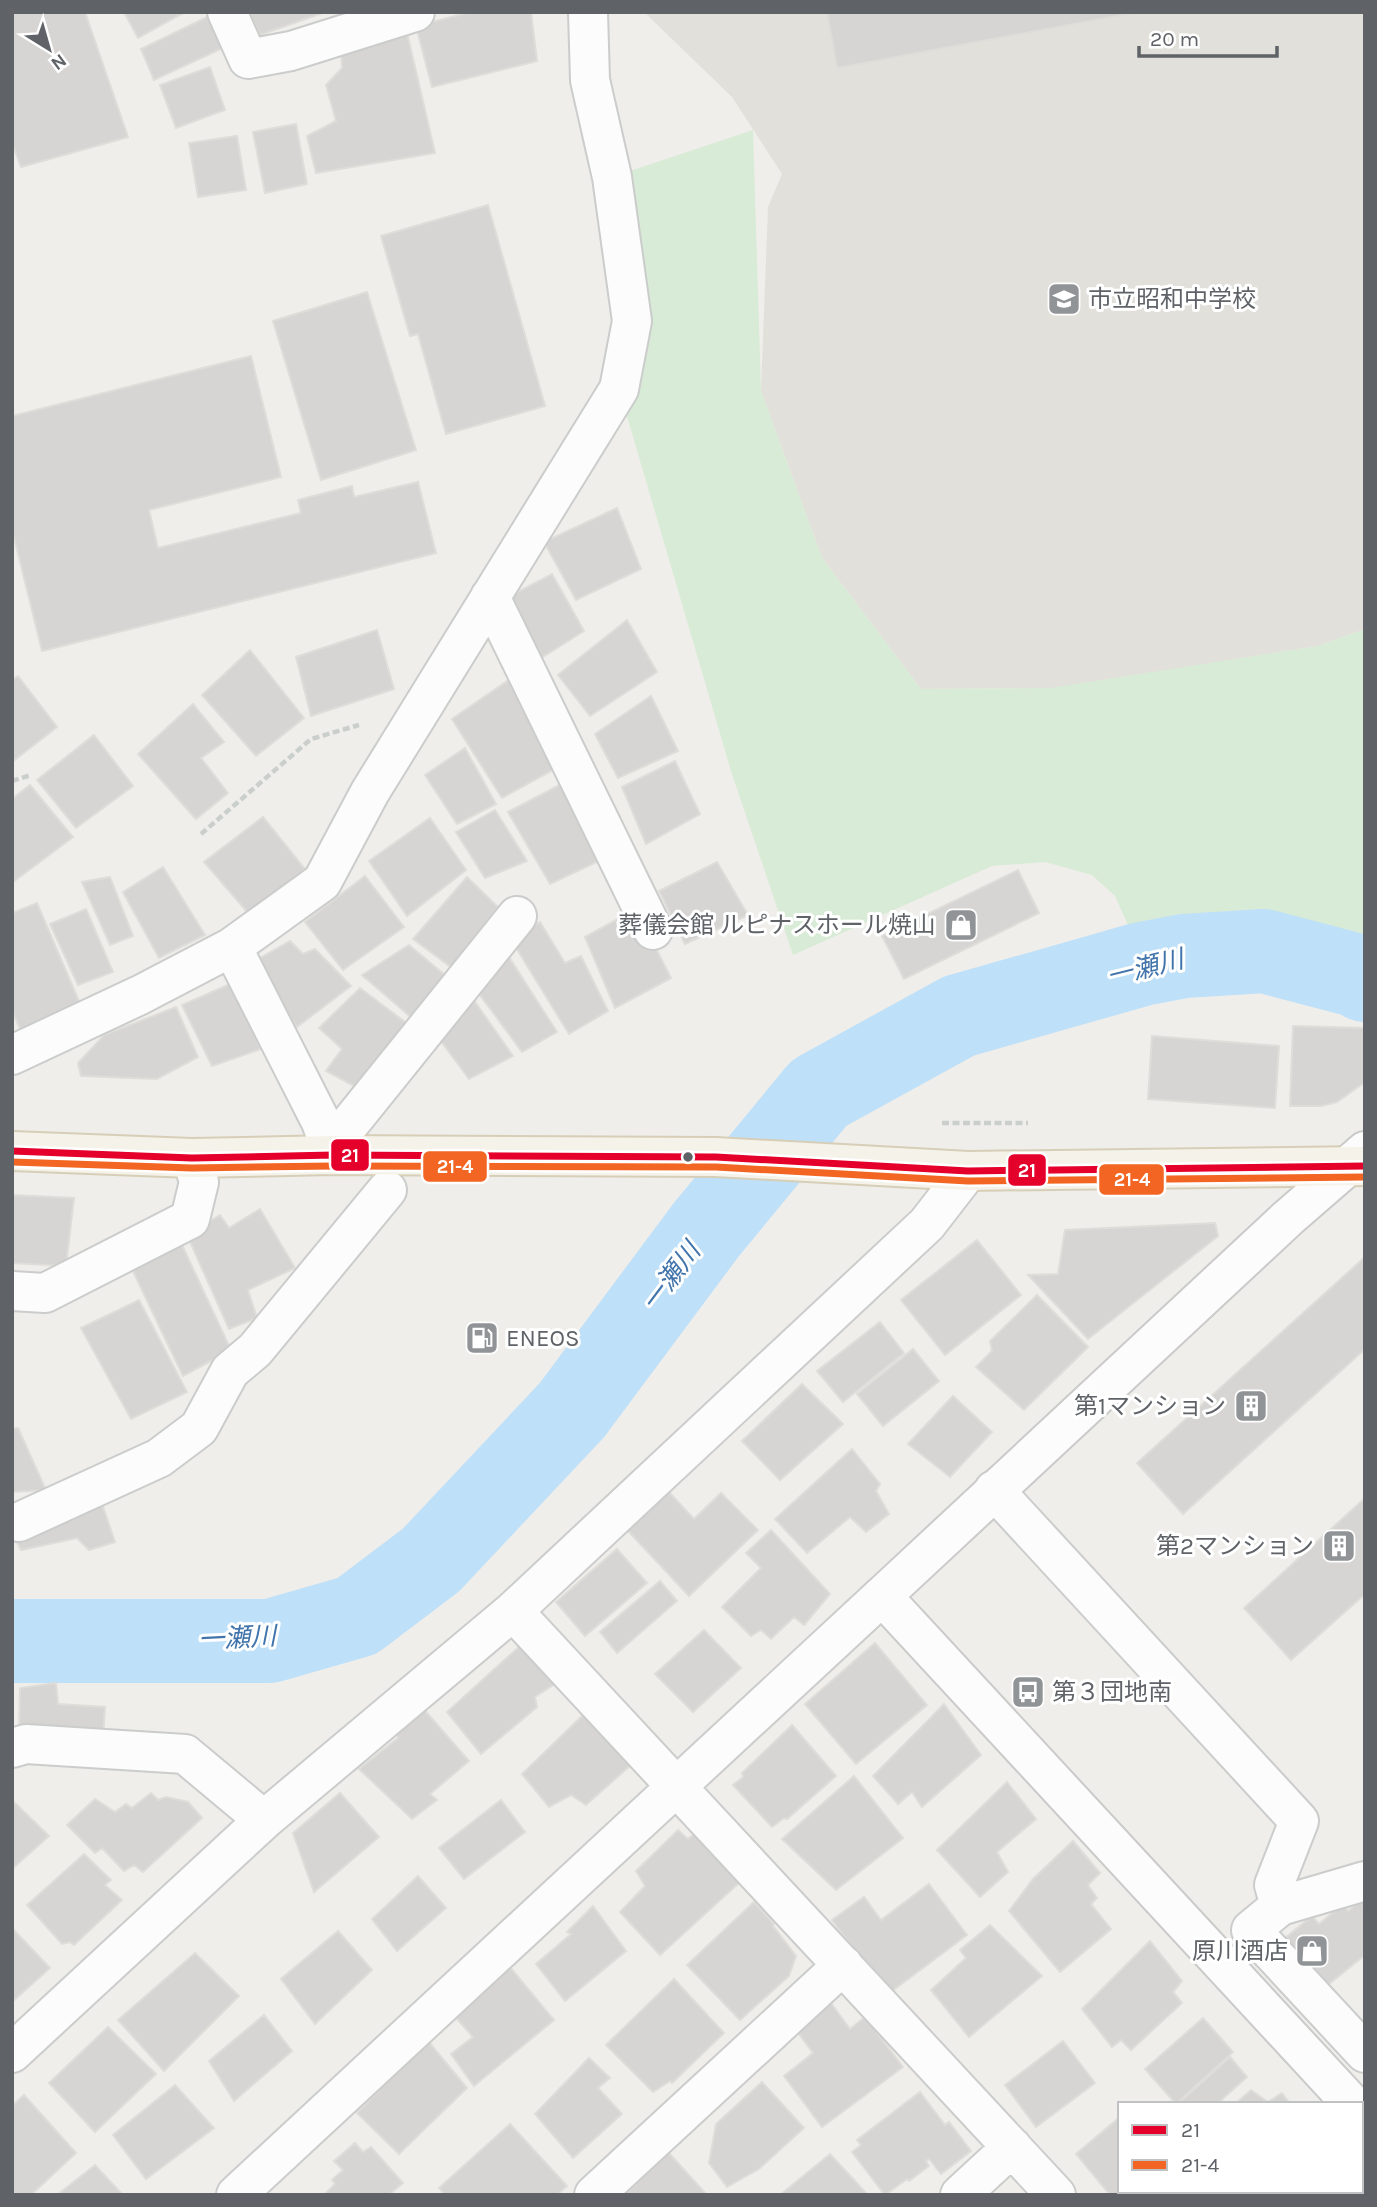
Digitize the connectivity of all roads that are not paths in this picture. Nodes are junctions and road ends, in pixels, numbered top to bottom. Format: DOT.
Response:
graph roads {
  1 [pos="227,12"];
  2 [pos="415,12"];
  3 [pos="588,12"];
  4 [pos="490,597"];
  5 [pos="517,916"];
  6 [pos="653,930"];
  7 [pos="232,947"];
  8 [pos="12,1055"];
  9 [pos="351,1122"];
  10 [pos="12,1151"];
  11 [pos="333,1156"];
  12 [pos="192,1157"];
  13 [pos="1359,1161"];
  14 [pos="968,1171"];
  15 [pos="387,1190"];
  16 [pos="12,1291"];
  17 [pos="994,1490"];
  18 [pos="19,1522"];
  19 [pos="882,1596"];
  20 [pos="513,1611"];
  21 [pos="12,1748"];
  22 [pos="676,1786"];
  23 [pos="264,1820"];
  24 [pos="1365,1881"];
  25 [pos="1280,1906"];
  26 [pos="843,1965"];
  27 [pos="12,2053"];
  28 [pos="1365,2053"];
  29 [pos="1350,2102"];
  30 [pos="1012,2147"];
  31 [pos="236,2195"];
  32 [pos="594,2195"];
  33 [pos="960,2195"];
  34 [pos="1056,2195"];
  1 -- 2 [label="street"];
  3 -- 4 [label="street"];
  4 -- 6 [label="street"];
  4 -- 7 [label="street"];
  5 -- 9 [label="street"];
  7 -- 8 [label="street"];
  7 -- 11 [label="street"];
  10 -- 12 [label="main road"];
  11 -- 12 [label="main road"];
  11 -- 14 [label="main road"];
  12 -- 16 [label="street"];
  13 -- 14 [label="main road"];
  13 -- 17 [label="street"];
  14 -- 20 [label="street"];
  15 -- 18 [label="street"];
  17 -- 19 [label="street"];
  17 -- 25 [label="street"];
  19 -- 22 [label="street"];
  19 -- 29 [label="street"];
  20 -- 22 [label="street"];
  20 -- 23 [label="street"];
  21 -- 23 [label="street"];
  22 -- 26 [label="street"];
  22 -- 31 [label="street"];
  23 -- 27 [label="street"];
  24 -- 25 [label="street"];
  25 -- 28 [label="street"];
  26 -- 30 [label="street"];
  26 -- 32 [label="street"];
  30 -- 33 [label="street"];
  30 -- 34 [label="street"];
}
